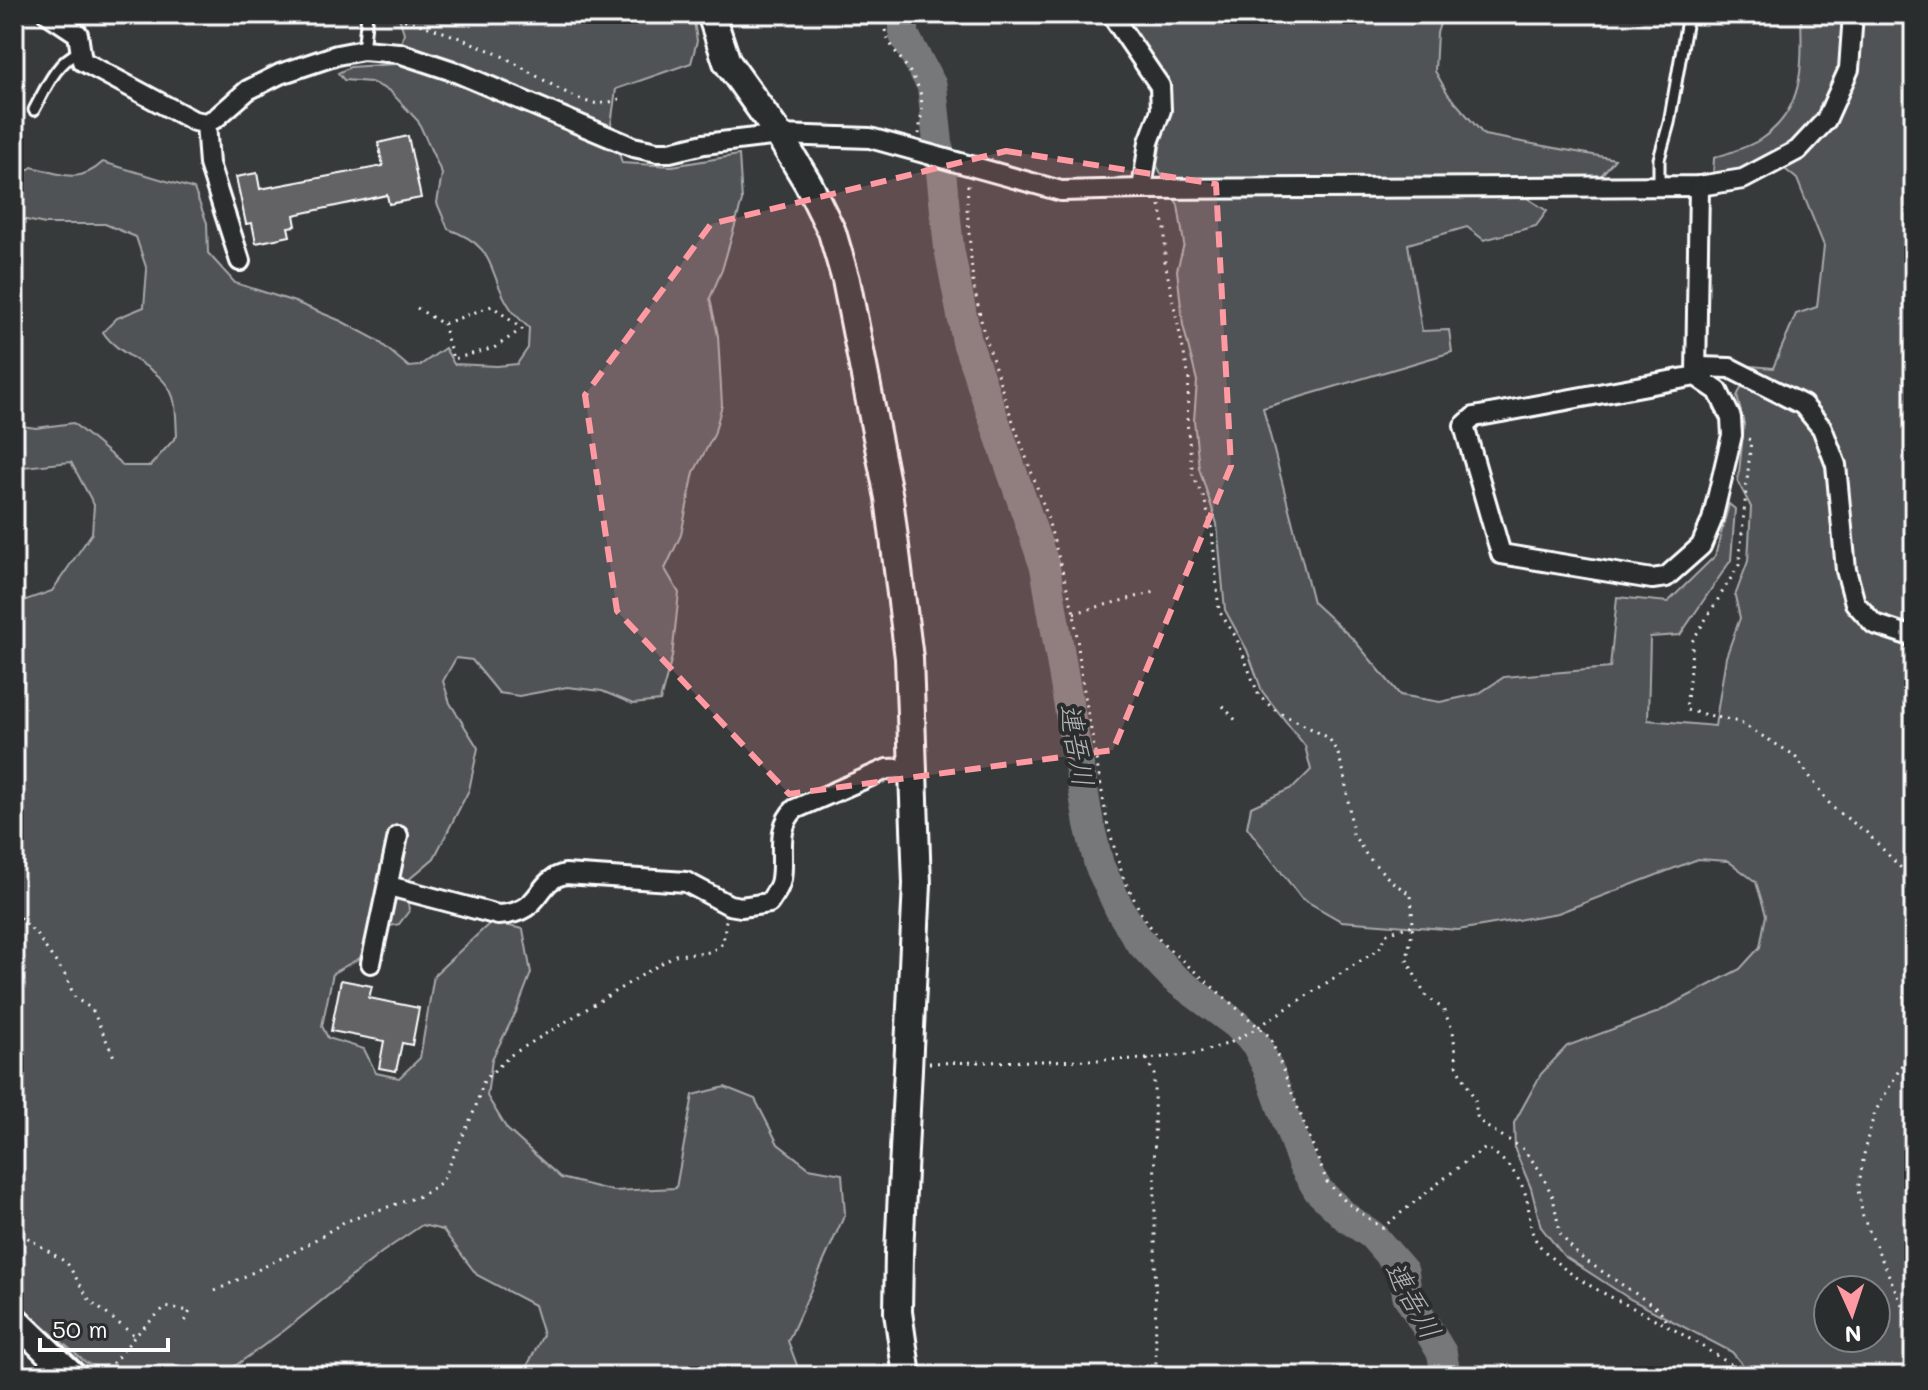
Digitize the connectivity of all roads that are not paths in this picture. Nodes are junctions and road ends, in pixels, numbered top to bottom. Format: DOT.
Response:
graph roads {
  1 [pos="48,14"];
  2 [pos="367,14"];
  3 [pos="711,14"];
  4 [pos="1111,14"];
  5 [pos="1688,14"];
  6 [pos="1853,14"];
  7 [pos="363,50"];
  8 [pos="79,52"];
  9 [pos="34,110"];
  10 [pos="206,123"];
  11 [pos="779,135"];
  12 [pos="1659,186"];
  13 [pos="1699,186"];
  14 [pos="1150,189"];
  15 [pos="240,261"];
  16 [pos="1697,372"];
  17 [pos="1914,637"];
  18 [pos="914,768"];
  19 [pos="398,836"];
  20 [pos="389,886"];
  21 [pos="371,963"];
  22 [pos="14,1319"];
  23 [pos="73,1376"];
  24 [pos="907,1376"];
  1 -- 8 [label="street"];
  2 -- 7 [label="lane"];
  3 -- 11 [label="street"];
  4 -- 14 [label="street"];
  5 -- 12 [label="lane"];
  6 -- 13 [label="street"];
  7 -- 10 [label="street"];
  7 -- 11 [label="street"];
  8 -- 9 [label="lane"];
  8 -- 10 [label="street"];
  10 -- 15 [label="street"];
  11 -- 14 [label="street"];
  11 -- 18 [label="street"];
  12 -- 13 [label="street"];
  12 -- 14 [label="street"];
  13 -- 16 [label="street"];
  16 -- 16 [label="street"];
  16 -- 17 [label="street"];
  18 -- 20 [label="street"];
  18 -- 24 [label="street"];
  19 -- 20 [label="street"];
  20 -- 21 [label="street"];
  22 -- 23 [label="street"];
}
